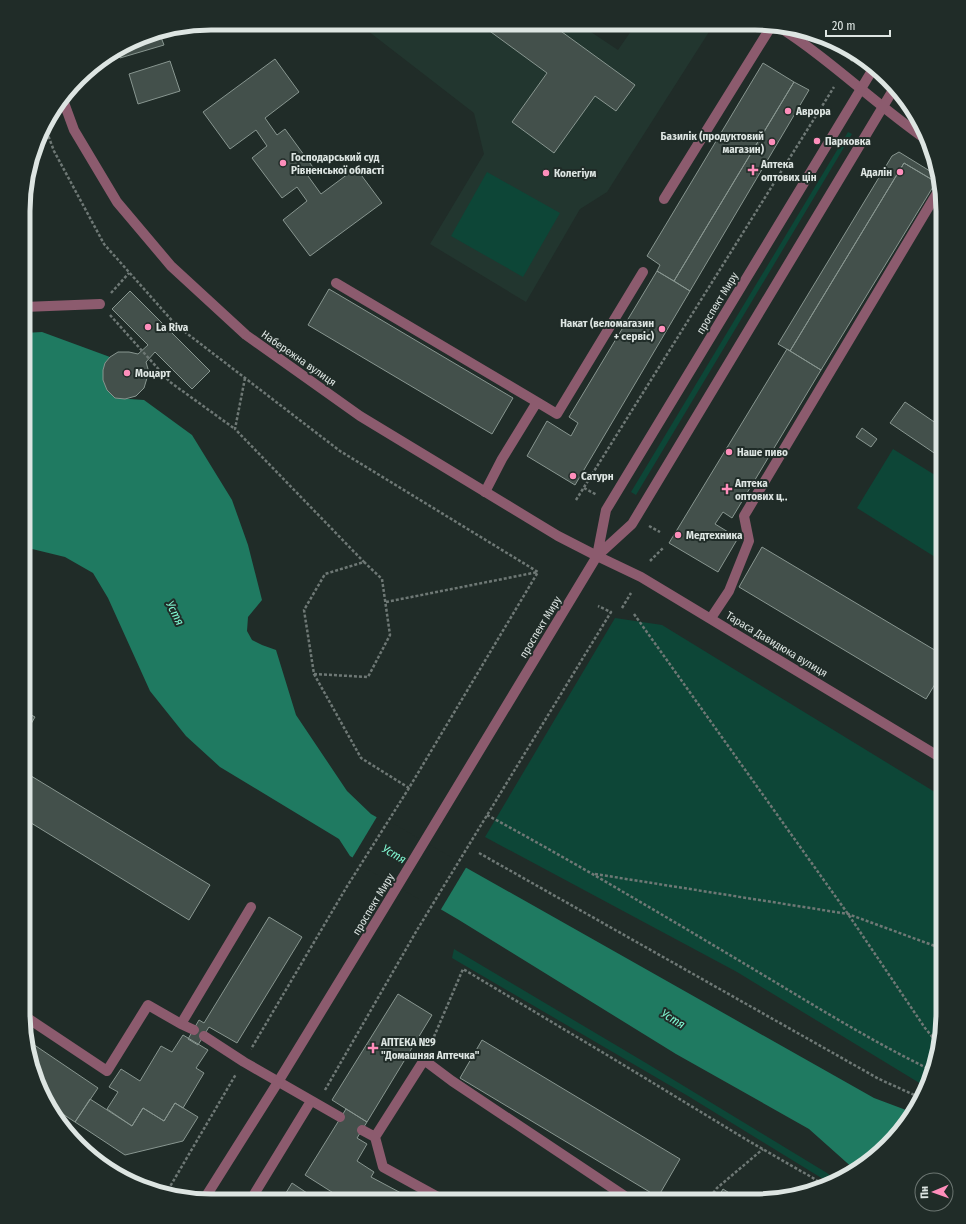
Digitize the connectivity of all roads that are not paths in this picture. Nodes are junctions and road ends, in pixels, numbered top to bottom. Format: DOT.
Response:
graph roads {
  1 [pos="769,30"];
  2 [pos="787,33"];
  3 [pos="871,72"];
  4 [pos="861,88"];
  5 [pos="891,93"];
  6 [pos="65,105"];
  7 [pos="883,107"];
  8 [pos="918,133"];
  9 [pos="935,196"];
  10 [pos="664,199"];
  11 [pos="643,272"];
  12 [pos="336,283"];
  13 [pos="100,304"];
  14 [pos="30,306"];
  15 [pos="537,402"];
  16 [pos="485,492"];
  17 [pos="596,556"];
  18 [pos="711,618"];
  19 [pos="936,755"];
  20 [pos="251,907"];
  21 [pos="30,1020"];
  22 [pos="181,1024"];
  23 [pos="194,1030"];
  24 [pos="204,1036"];
  25 [pos="278,1082"];
  26 [pos="314,1103"];
  27 [pos="340,1117"];
  28 [pos="362,1130"];
  29 [pos="375,1138"];
  30 [pos="207,1194"];
  31 [pos="255,1194"];
  32 [pos="432,1194"];
  33 [pos="622,1194"];
  1 -- 10 [label="street"];
  2 -- 4 [label="street"];
  3 -- 4 [label="street, проспект Миру"];
  4 -- 7 [label="street"];
  4 -- 17 [label="street, проспект Миру"];
  5 -- 7 [label="street, проспект Миру"];
  6 -- 16 [label="street, Набережна вулиця"];
  7 -- 8 [label="street"];
  7 -- 17 [label="street, проспект Миру"];
  9 -- 18 [label="street"];
  11 -- 15 [label="street"];
  12 -- 15 [label="street"];
  13 -- 14 [label="street"];
  15 -- 16 [label="street"];
  16 -- 17 [label="street, Набережна вулиця"];
  17 -- 18 [label="street, Тараса Давидюка вулиця"];
  17 -- 25 [label="street, проспект Миру"];
  18 -- 19 [label="street, Тараса Давидюка вулиця"];
  20 -- 22 [label="street"];
  21 -- 22 [label="street"];
  22 -- 23 [label="street"];
  24 -- 25 [label="street"];
  25 -- 26 [label="street"];
  25 -- 30 [label="street, проспект Миру"];
  26 -- 27 [label="street"];
  26 -- 31 [label="street"];
  28 -- 29 [label="street"];
  29 -- 32 [label="street"];
  29 -- 33 [label="street"];
}
